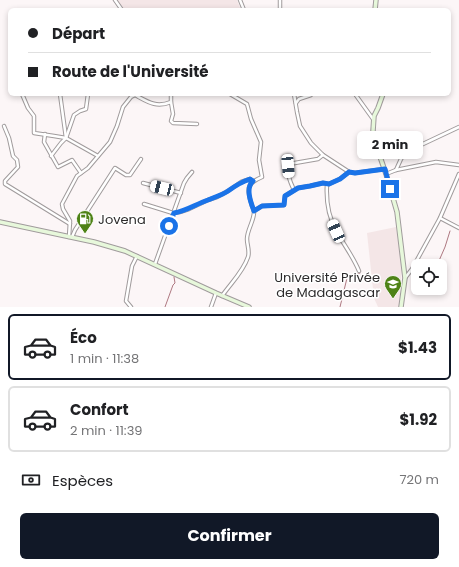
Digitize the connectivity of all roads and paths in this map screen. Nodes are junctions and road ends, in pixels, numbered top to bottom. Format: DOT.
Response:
graph roads {
  1 [pos="23,96"];
  2 [pos="60,96"];
  3 [pos="88,96"];
  4 [pos="132,96"];
  5 [pos="139,96"];
  6 [pos="171,96"];
  7 [pos="233,96"];
  8 [pos="294,96"];
  9 [pos="308,96"];
  10 [pos="357,96"];
  11 [pos="382,96"];
  12 [pos="171,102"];
  13 [pos="296,103"];
  14 [pos="374,119"];
  15 [pos="197,124"];
  16 [pos="4,126"];
  17 [pos="459,127"];
  18 [pos="45,134"];
  19 [pos="66,138"];
  20 [pos="323,155"];
  21 [pos="51,156"];
  22 [pos="98,156"];
  23 [pos="141,159"];
  24 [pos="459,165"];
  25 [pos="385,169"];
  26 [pos="396,170"];
  27 [pos="192,172"];
  28 [pos="349,172"];
  29 [pos="81,173"];
  30 [pos="386,174"];
  31 [pos="459,174"];
  32 [pos="253,181"];
  33 [pos="143,183"];
  34 [pos="327,184"];
  35 [pos="294,190"];
  36 [pos="181,193"];
  37 [pos="144,204"];
  38 [pos="254,211"];
  39 [pos="174,213"];
  40 [pos="440,218"];
  41 [pos="0,222"];
  42 [pos="70,224"];
  43 [pos="459,228"];
  44 [pos="71,237"];
  45 [pos="137,256"];
  46 [pos="155,264"];
  47 [pos="359,271"];
  48 [pos="405,278"];
  49 [pos="216,293"];
  50 [pos="222,296"];
  51 [pos="131,307"];
  52 [pos="211,307"];
  53 [pos="249,307"];
  54 [pos="401,307"];
  1 -- 18 [label="street"];
  2 -- 19 [label="street"];
  3 -- 19 [label="street"];
  4 -- 22 [label="street"];
  5 -- 12 [label="street"];
  6 -- 12 [label="street"];
  7 -- 32 [label="street"];
  8 -- 13 [label="street"];
  9 -- 13 [label="street"];
  10 -- 14 [label="street"];
  11 -- 14 [label="main road"];
  12 -- 15 [label="street"];
  13 -- 20 [label="street"];
  14 -- 25 [label="main road"];
  16 -- 42 [label="street"];
  17 -- 26 [label="street"];
  18 -- 19 [label="street"];
  18 -- 21 [label="street"];
  19 -- 21 [label="street"];
  19 -- 22 [label="street"];
  20 -- 28 [label="street"];
  20 -- 35 [label="street"];
  21 -- 29 [label="street"];
  22 -- 29 [label="street"];
  23 -- 44 [label="street"];
  24 -- 26 [label="street"];
  25 -- 28 [label="street"];
  25 -- 30 [label="main road"];
  26 -- 30 [label="street"];
  27 -- 36 [label="street"];
  28 -- 34 [label="street"];
  29 -- 42 [label="street"];
  30 -- 48 [label="main road"];
  31 -- 40 [label="street"];
  32 -- 38 [label="street"];
  32 -- 39 [label="street"];
  33 -- 36 [label="street"];
  34 -- 35 [label="street"];
  34 -- 47 [label="street"];
  35 -- 38 [label="street"];
  36 -- 39 [label="street"];
  37 -- 39 [label="street"];
  38 -- 50 [label="street"];
  39 -- 46 [label="street"];
  40 -- 43 [label="street"];
  40 -- 48 [label="street"];
  41 -- 44 [label="main road"];
  42 -- 44 [label="street"];
  44 -- 45 [label="main road"];
  45 -- 46 [label="main road"];
  45 -- 51 [label="street"];
  46 -- 49 [label="main road"];
  48 -- 54 [label="main road"];
  49 -- 50 [label="main road"];
  49 -- 52 [label="street"];
  50 -- 53 [label="main road"];
}
